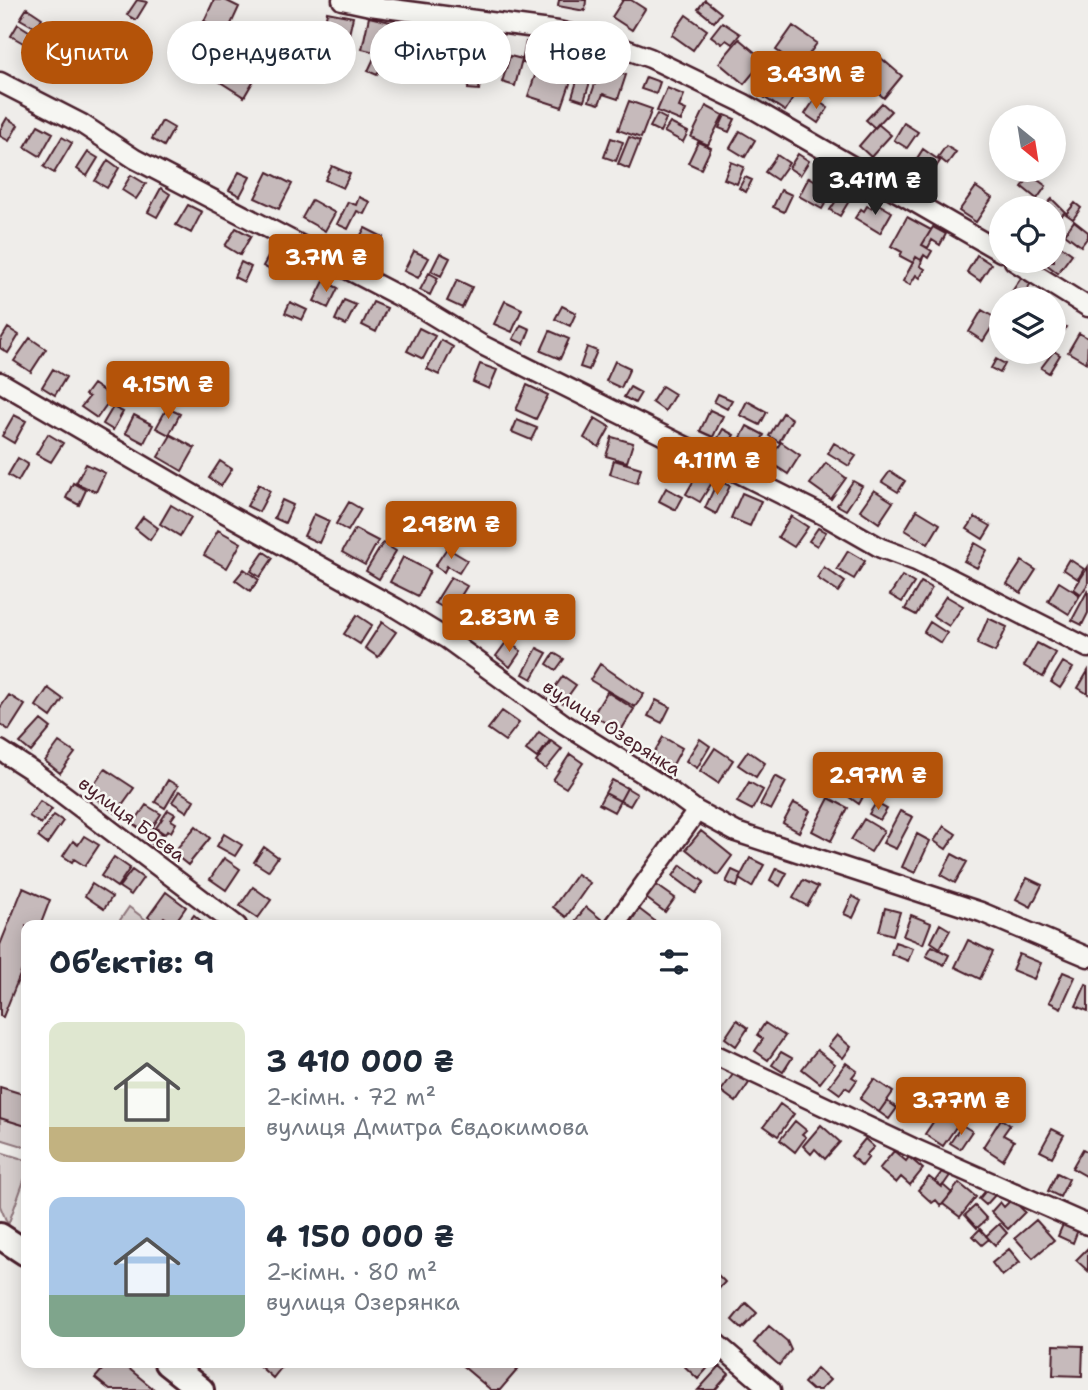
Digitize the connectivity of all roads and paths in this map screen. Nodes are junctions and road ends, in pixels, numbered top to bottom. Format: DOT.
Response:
graph roads {
  1 [pos="342,0"];
  2 [pos="0,82"];
  3 [pos="989,245"];
  4 [pos="1033,273"];
  5 [pos="1088,307"];
  6 [pos="0,382"];
  7 [pos="1088,648"];
  8 [pos="0,750"];
  9 [pos="698,811"];
  10 [pos="229,920"];
  11 [pos="618,920"];
  12 [pos="1088,957"];
  13 [pos="721,1057"];
  14 [pos="1088,1225"];
  15 [pos="0,1236"];
  16 [pos="21,1250"];
  17 [pos="721,1347"];
  18 [pos="173,1368"];
  19 [pos="201,1390"];
  20 [pos="771,1390"];
  1 -- 3 [label="street"];
  2 -- 7 [label="street"];
  4 -- 5 [label="street"];
  6 -- 9 [label="street, вулиця Озерянка"];
  8 -- 10 [label="street, вулиця Боєва"];
  9 -- 11 [label="street"];
  9 -- 12 [label="street, вулиця Озерянка"];
  13 -- 14 [label="street"];
  15 -- 16 [label="main road"];
  17 -- 20 [label="street"];
  18 -- 19 [label="main road"];
}
